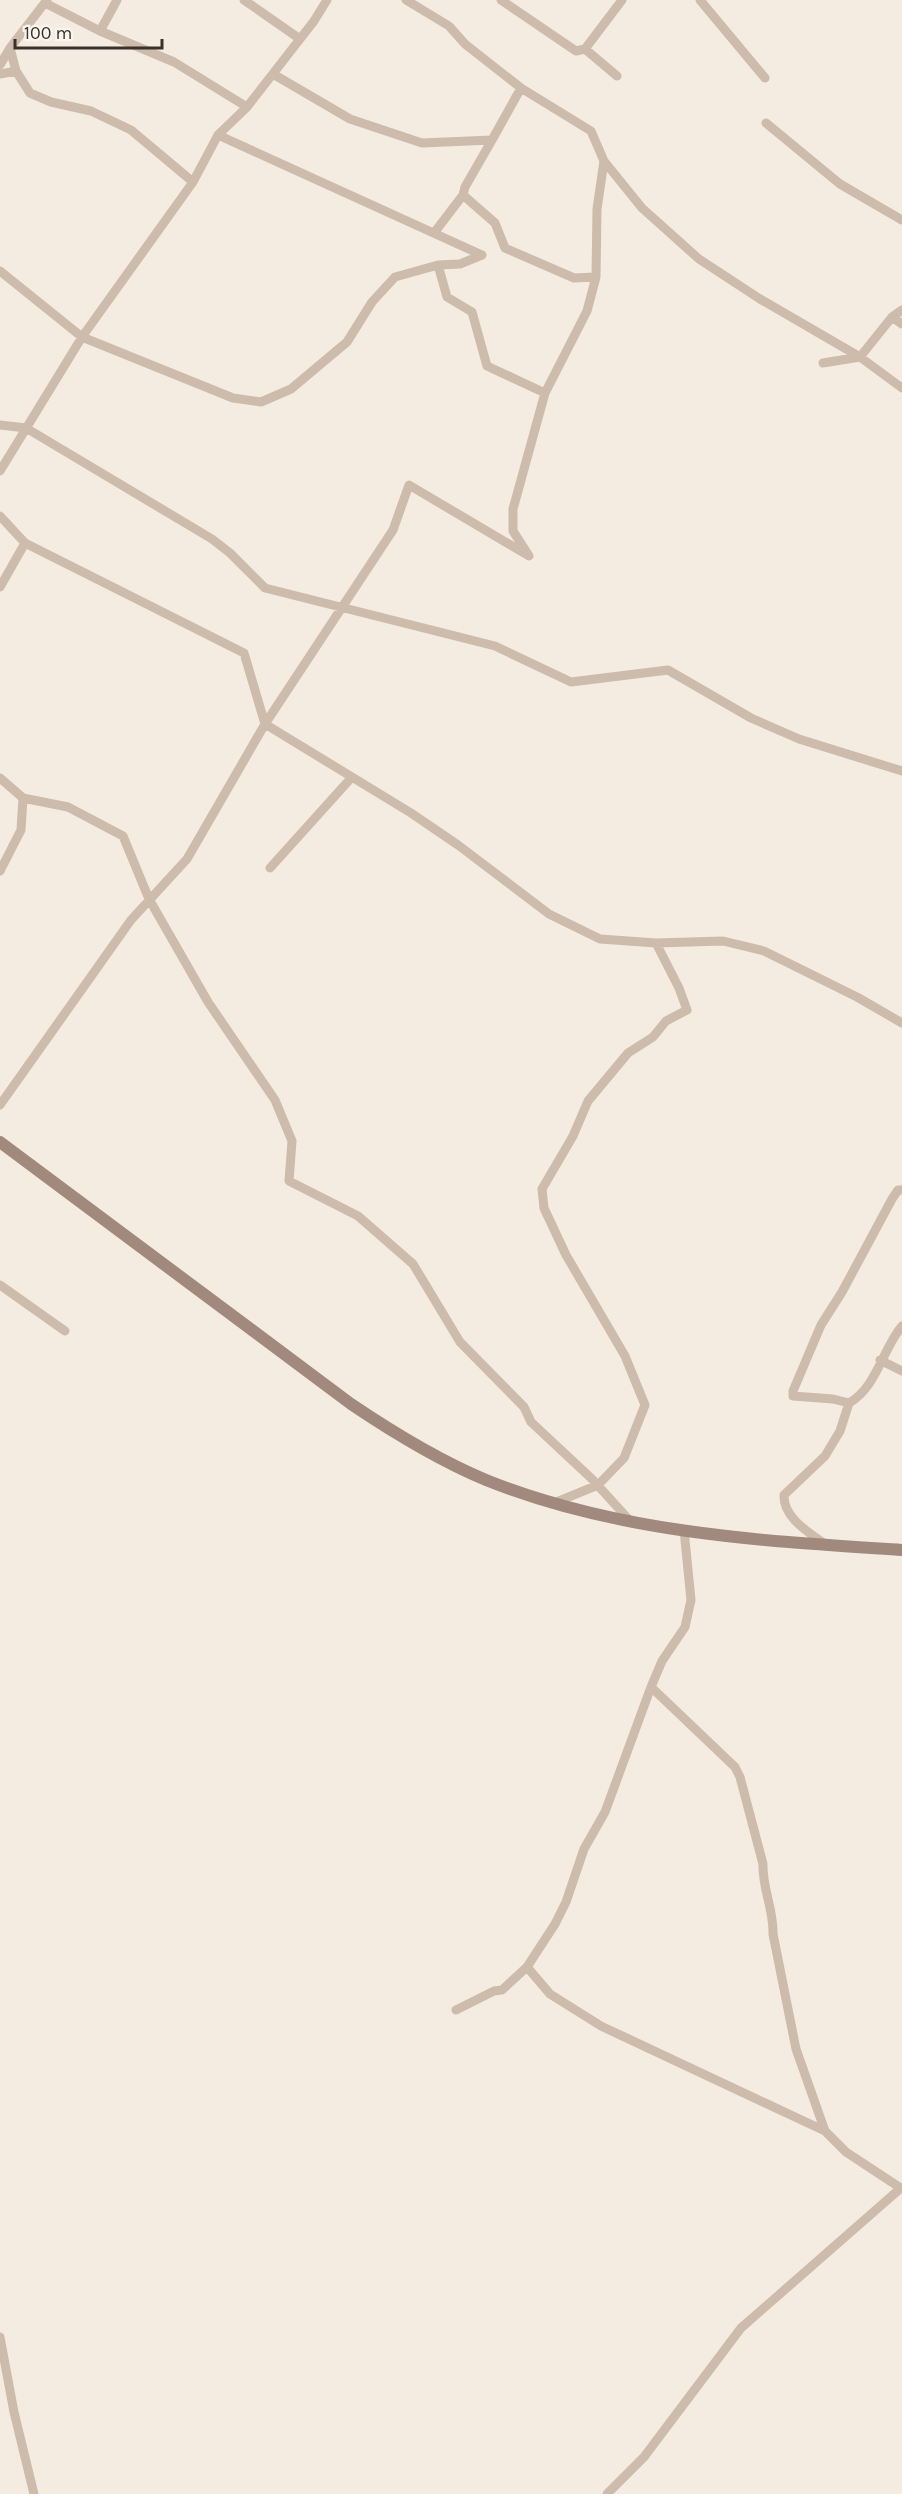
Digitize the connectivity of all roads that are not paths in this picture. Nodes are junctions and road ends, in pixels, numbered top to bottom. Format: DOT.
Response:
graph roads {
  1 [pos="117,0"];
  2 [pos="244,0"];
  3 [pos="327,0"];
  4 [pos="406,0"];
  5 [pos="501,0"];
  6 [pos="622,0"];
  7 [pos="700,0"];
  8 [pos="46,1"];
  9 [pos="100,31"];
  10 [pos="300,39"];
  11 [pos="10,48"];
  12 [pos="585,49"];
  13 [pos="0,65"];
  14 [pos="16,71"];
  15 [pos="0,74"];
  16 [pos="273,74"];
  17 [pos="617,76"];
  18 [pos="765,78"];
  19 [pos="521,88"];
  20 [pos="247,107"];
  21 [pos="766,123"];
  22 [pos="218,135"];
  23 [pos="492,140"];
  24 [pos="604,160"];
  25 [pos="193,182"];
  26 [pos="463,195"];
  27 [pos="902,220"];
  28 [pos="434,233"];
  29 [pos="438,265"];
  30 [pos="0,271"];
  31 [pos="596,277"];
  32 [pos="902,310"];
  33 [pos="892,317"];
  34 [pos="902,324"];
  35 [pos="82,337"];
  36 [pos="860,357"];
  37 [pos="823,363"];
  38 [pos="902,388"];
  39 [pos="545,393"];
  40 [pos="0,425"];
  41 [pos="26,428"];
  42 [pos="0,471"];
  43 [pos="0,516"];
  44 [pos="24,543"];
  45 [pos="0,587"];
  46 [pos="340,608"];
  47 [pos="265,724"];
  48 [pos="902,771"];
  49 [pos="352,777"];
  50 [pos="0,778"];
  51 [pos="23,798"];
  52 [pos="270,868"];
  53 [pos="0,871"];
  54 [pos="149,898"];
  55 [pos="656,943"];
  56 [pos="902,1023"];
  57 [pos="0,1105"];
  58 [pos="0,1142"];
  59 [pos="902,1190"];
  60 [pos="0,1285"];
  61 [pos="902,1326"];
  62 [pos="65,1331"];
  63 [pos="880,1360"];
  64 [pos="902,1371"];
  65 [pos="849,1403"];
  66 [pos="598,1485"];
  67 [pos="554,1503"];
  68 [pos="631,1522"];
  69 [pos="684,1530"];
  70 [pos="826,1545"];
  71 [pos="902,1550"];
  72 [pos="651,1687"];
  73 [pos="527,1967"];
  74 [pos="456,2010"];
  75 [pos="825,2131"];
  76 [pos="901,2188"];
  77 [pos="0,2337"];
  78 [pos="34,2494"];
  79 [pos="607,2494"];
  1 -- 9 [label="street"];
  2 -- 10 [label="street"];
  3 -- 10 [label="street"];
  4 -- 19 [label="street"];
  5 -- 12 [label="street"];
  6 -- 12 [label="street"];
  7 -- 18 [label="street"];
  8 -- 9 [label="street"];
  8 -- 11 [label="street"];
  9 -- 20 [label="street"];
  10 -- 16 [label="street"];
  11 -- 13 [label="street"];
  11 -- 14 [label="street"];
  12 -- 17 [label="street"];
  14 -- 15 [label="street"];
  14 -- 25 [label="street"];
  16 -- 20 [label="street"];
  16 -- 23 [label="street"];
  19 -- 23 [label="street"];
  19 -- 24 [label="street"];
  20 -- 22 [label="street"];
  21 -- 27 [label="street"];
  22 -- 25 [label="street"];
  22 -- 28 [label="street"];
  23 -- 26 [label="street"];
  24 -- 31 [label="street"];
  24 -- 36 [label="street"];
  25 -- 35 [label="street"];
  26 -- 28 [label="street"];
  26 -- 31 [label="street"];
  28 -- 29 [label="street"];
  29 -- 35 [label="street"];
  29 -- 39 [label="street"];
  30 -- 35 [label="street"];
  31 -- 39 [label="street"];
  32 -- 33 [label="street"];
  33 -- 34 [label="street"];
  33 -- 36 [label="street"];
  35 -- 41 [label="street"];
  36 -- 37 [label="street"];
  36 -- 38 [label="street"];
  39 -- 46 [label="street"];
  40 -- 41 [label="street"];
  41 -- 42 [label="street"];
  41 -- 46 [label="street"];
  43 -- 44 [label="street"];
  44 -- 45 [label="street"];
  44 -- 47 [label="street"];
  46 -- 47 [label="street"];
  46 -- 48 [label="street"];
  47 -- 49 [label="street"];
  47 -- 54 [label="street"];
  49 -- 52 [label="street"];
  49 -- 55 [label="street"];
  50 -- 51 [label="street"];
  51 -- 53 [label="street"];
  51 -- 54 [label="street"];
  54 -- 57 [label="street"];
  54 -- 66 [label="street"];
  55 -- 56 [label="street"];
  55 -- 66 [label="street"];
  58 -- 67 [label="street"];
  59 -- 65 [label="street"];
  60 -- 62 [label="street"];
  61 -- 63 [label="street"];
  63 -- 64 [label="street"];
  63 -- 65 [label="street"];
  65 -- 70 [label="street"];
  66 -- 67 [label="street"];
  66 -- 68 [label="street"];
  67 -- 68 [label="street"];
  68 -- 69 [label="street"];
  69 -- 70 [label="street"];
  69 -- 72 [label="street"];
  70 -- 71 [label="street"];
  72 -- 73 [label="street"];
  72 -- 75 [label="street"];
  73 -- 74 [label="street"];
  73 -- 75 [label="street"];
  75 -- 76 [label="street"];
  76 -- 79 [label="street"];
  77 -- 78 [label="street"];
}
